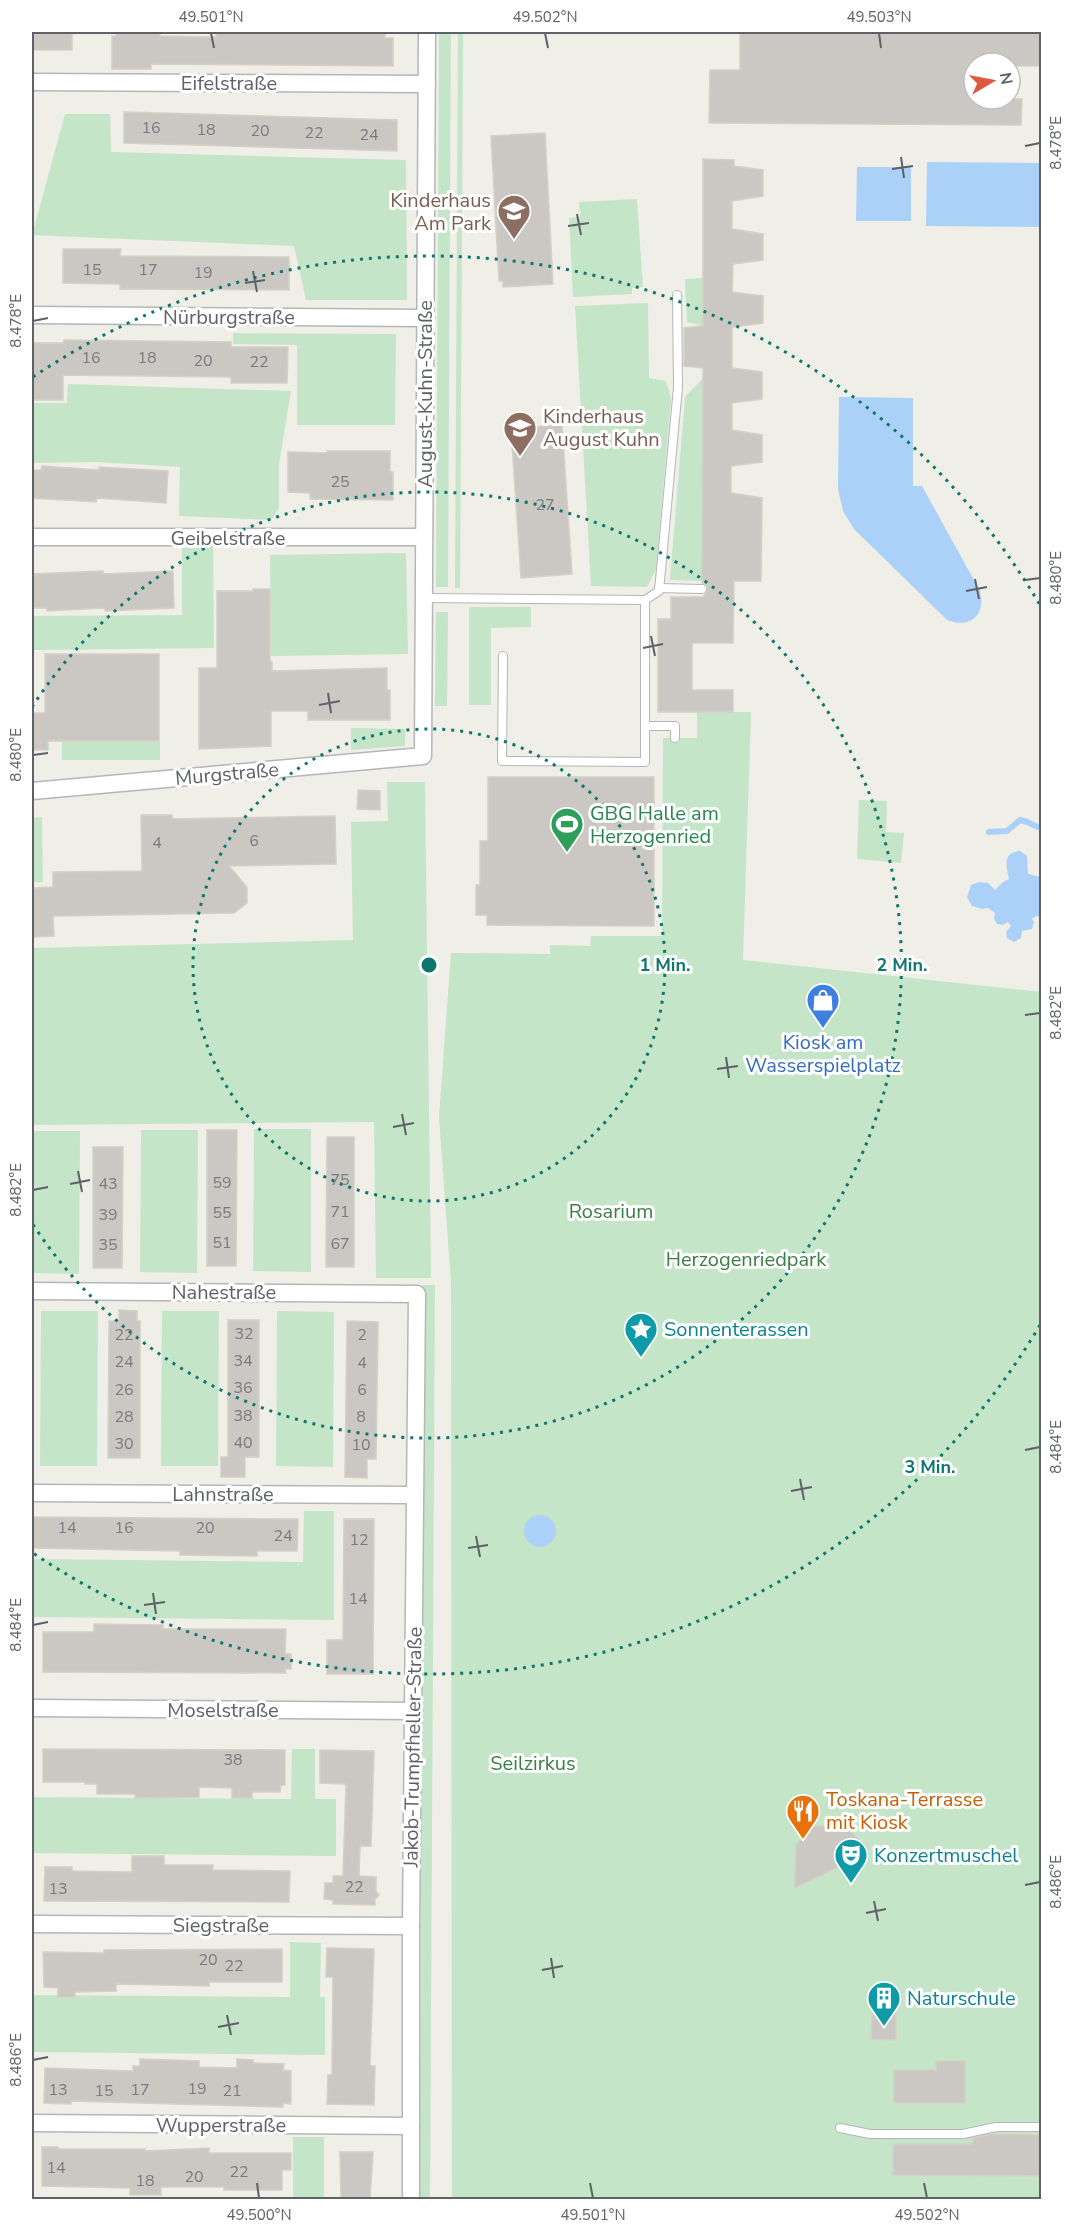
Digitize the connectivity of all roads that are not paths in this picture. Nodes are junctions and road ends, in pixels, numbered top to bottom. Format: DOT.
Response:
graph roads {
  1 [pos="427,32"];
  2 [pos="32,82"];
  3 [pos="427,84"];
  4 [pos="677,295"];
  5 [pos="32,315"];
  6 [pos="426,318"];
  7 [pos="32,537"];
  8 [pos="424,537"];
  9 [pos="659,588"];
  10 [pos="689,592"];
  11 [pos="424,598"];
  12 [pos="645,600"];
  13 [pos="503,656"];
  14 [pos="645,726"];
  15 [pos="675,738"];
  16 [pos="423,756"];
  17 [pos="32,791"];
  18 [pos="32,1291"];
  19 [pos="417,1294"];
  20 [pos="32,1493"];
  21 [pos="415,1495"];
  22 [pos="32,1708"];
  23 [pos="414,1711"];
  24 [pos="32,1924"];
  25 [pos="411,1926"];
  26 [pos="32,2123"];
  27 [pos="411,2126"];
  28 [pos="1041,2127"];
  29 [pos="840,2128"];
  30 [pos="411,2199"];
  1 -- 3 [label="street, August-Kuhn-Straße"];
  2 -- 3 [label="street, Eifelstraße"];
  3 -- 6 [label="street, August-Kuhn-Straße"];
  4 -- 9 [label="lane"];
  5 -- 6 [label="street, Nürburgstraße"];
  6 -- 8 [label="street, August-Kuhn-Straße"];
  7 -- 8 [label="street, Geibelstraße"];
  8 -- 11 [label="street, August-Kuhn-Straße"];
  9 -- 10 [label="lane"];
  9 -- 12 [label="lane"];
  11 -- 12 [label="lane"];
  11 -- 16 [label="street, August-Kuhn-Straße"];
  12 -- 14 [label="lane"];
  13 -- 14 [label="lane"];
  14 -- 15 [label="lane"];
  16 -- 17 [label="street, Murgstraße"];
  18 -- 19 [label="street, Nahestraße"];
  19 -- 21 [label="street, Jakob-Trumpfheller-Straße"];
  20 -- 21 [label="street, Lahnstraße"];
  21 -- 23 [label="street, Jakob-Trumpfheller-Straße"];
  22 -- 23 [label="street, Moselstraße"];
  23 -- 25 [label="street, Jakob-Trumpfheller-Straße"];
  24 -- 25 [label="street, Siegstraße"];
  25 -- 27 [label="street, Jakob-Trumpfheller-Straße"];
  26 -- 27 [label="street, Wupperstraße"];
  27 -- 30 [label="street, Jakob-Trumpfheller-Straße"];
  28 -- 29 [label="lane"];
}
